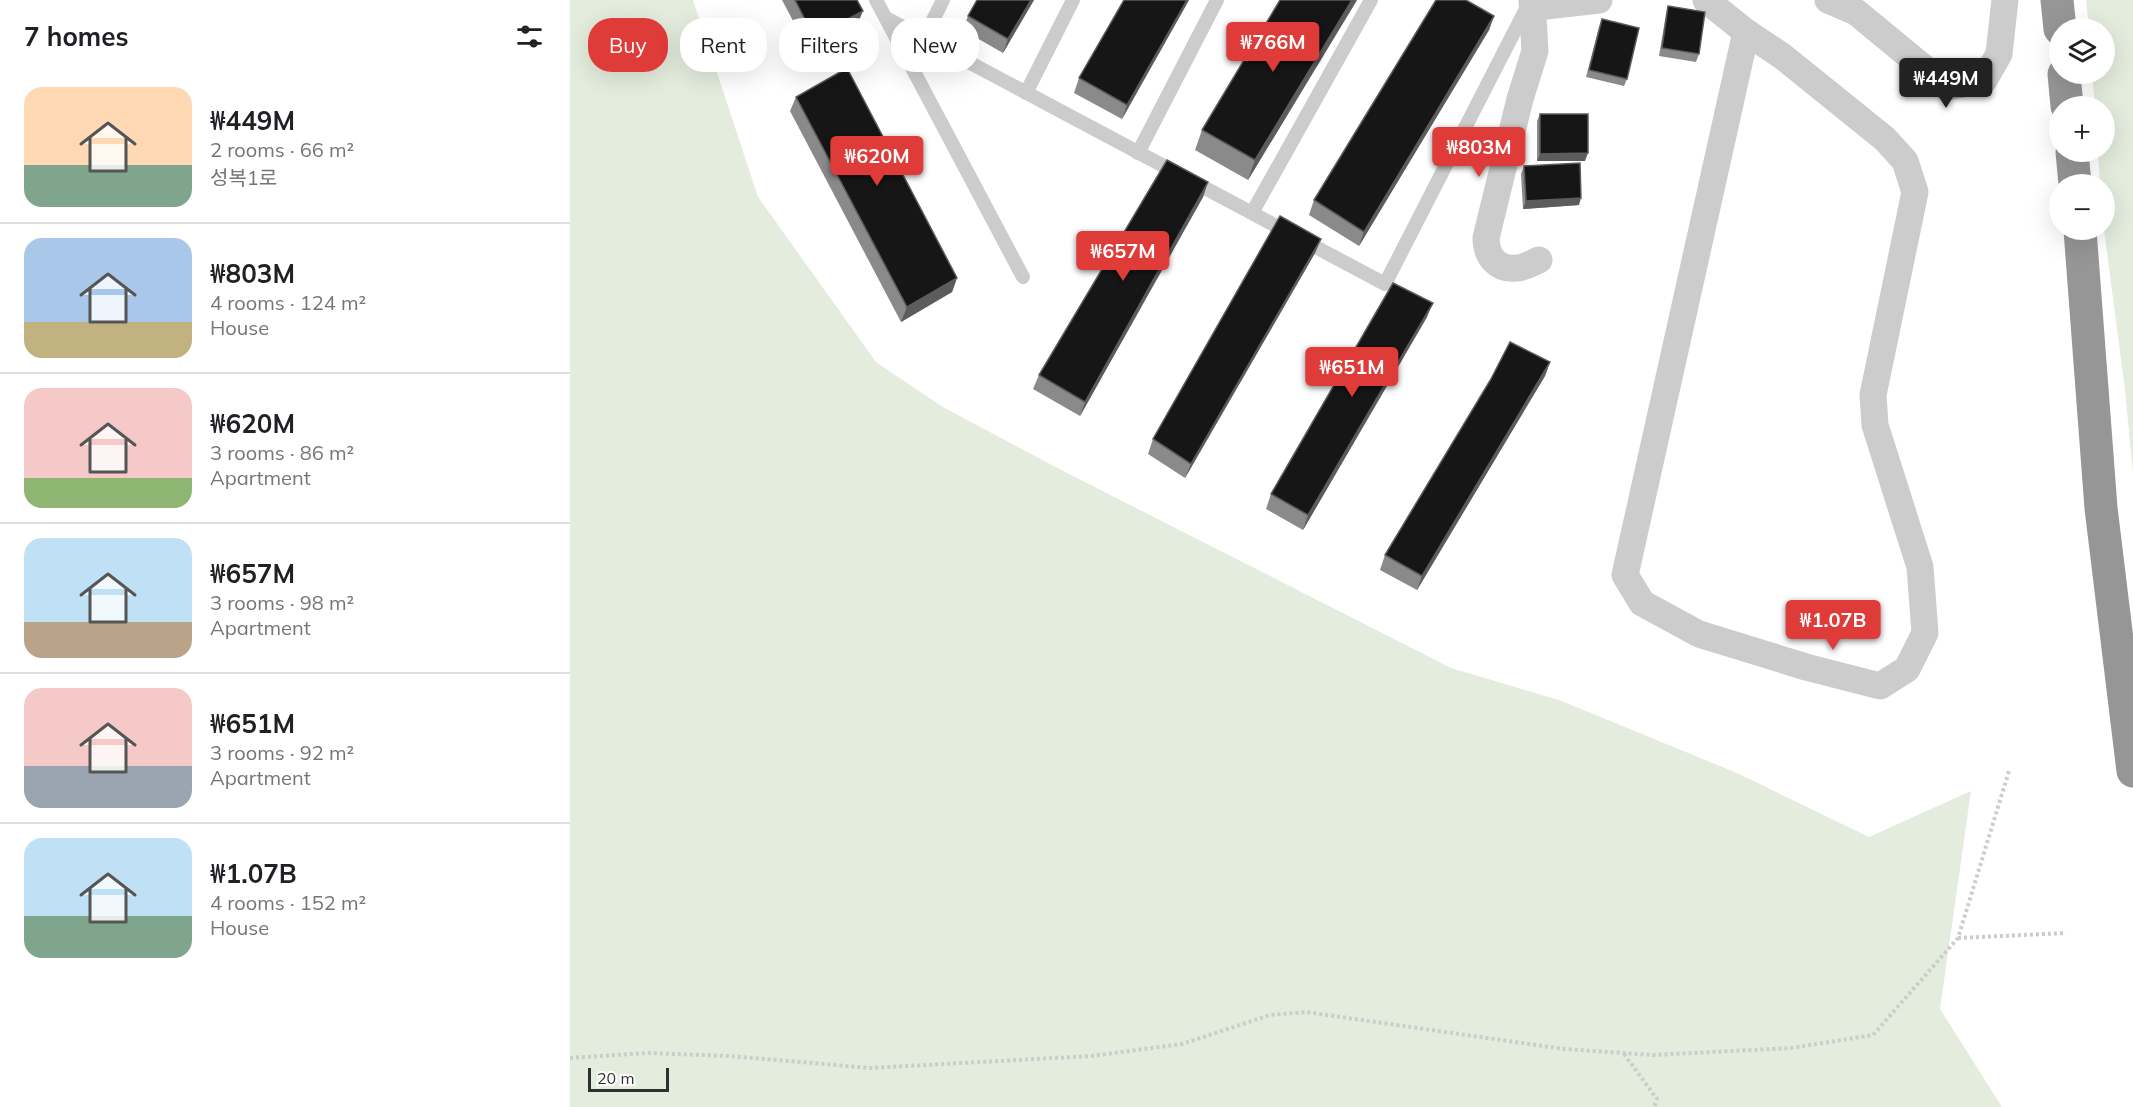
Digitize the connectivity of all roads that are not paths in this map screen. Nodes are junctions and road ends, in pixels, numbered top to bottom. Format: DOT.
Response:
graph roads {
  1 [pos="876,0"];
  2 [pos="943,0"];
  3 [pos="1073,0"];
  4 [pos="1216,0"];
  5 [pos="1371,0"];
  6 [pos="1533,0"];
  7 [pos="1599,0"];
  8 [pos="1706,0"];
  9 [pos="1828,0"];
  10 [pos="2005,0"];
  11 [pos="2057,0"];
  12 [pos="886,18"];
  13 [pos="934,18"];
  14 [pos="2059,18"];
  15 [pos="891,21"];
  16 [pos="1746,32"];
  17 [pos="979,68"];
  18 [pos="1026,93"];
  19 [pos="1138,153"];
  20 [pos="1252,213"];
  21 [pos="2081,240"];
  22 [pos="1539,260"];
  23 [pos="1023,277"];
  24 [pos="2133,771"];
  1 -- 12 [label="lane"];
  2 -- 13 [label="lane"];
  3 -- 18 [label="lane"];
  4 -- 19 [label="lane"];
  5 -- 20 [label="lane"];
  6 -- 7 [label="street"];
  6 -- 20 [label="lane"];
  6 -- 22 [label="street"];
  8 -- 16 [label="street"];
  9 -- 10 [label="street"];
  11 -- 14 [label="highway"];
  12 -- 15 [label="lane"];
  12 -- 23 [label="lane"];
  16 -- 16 [label="street"];
  17 -- 18 [label="lane"];
  18 -- 19 [label="lane"];
  19 -- 20 [label="lane"];
  21 -- 24 [label="highway"];
}
